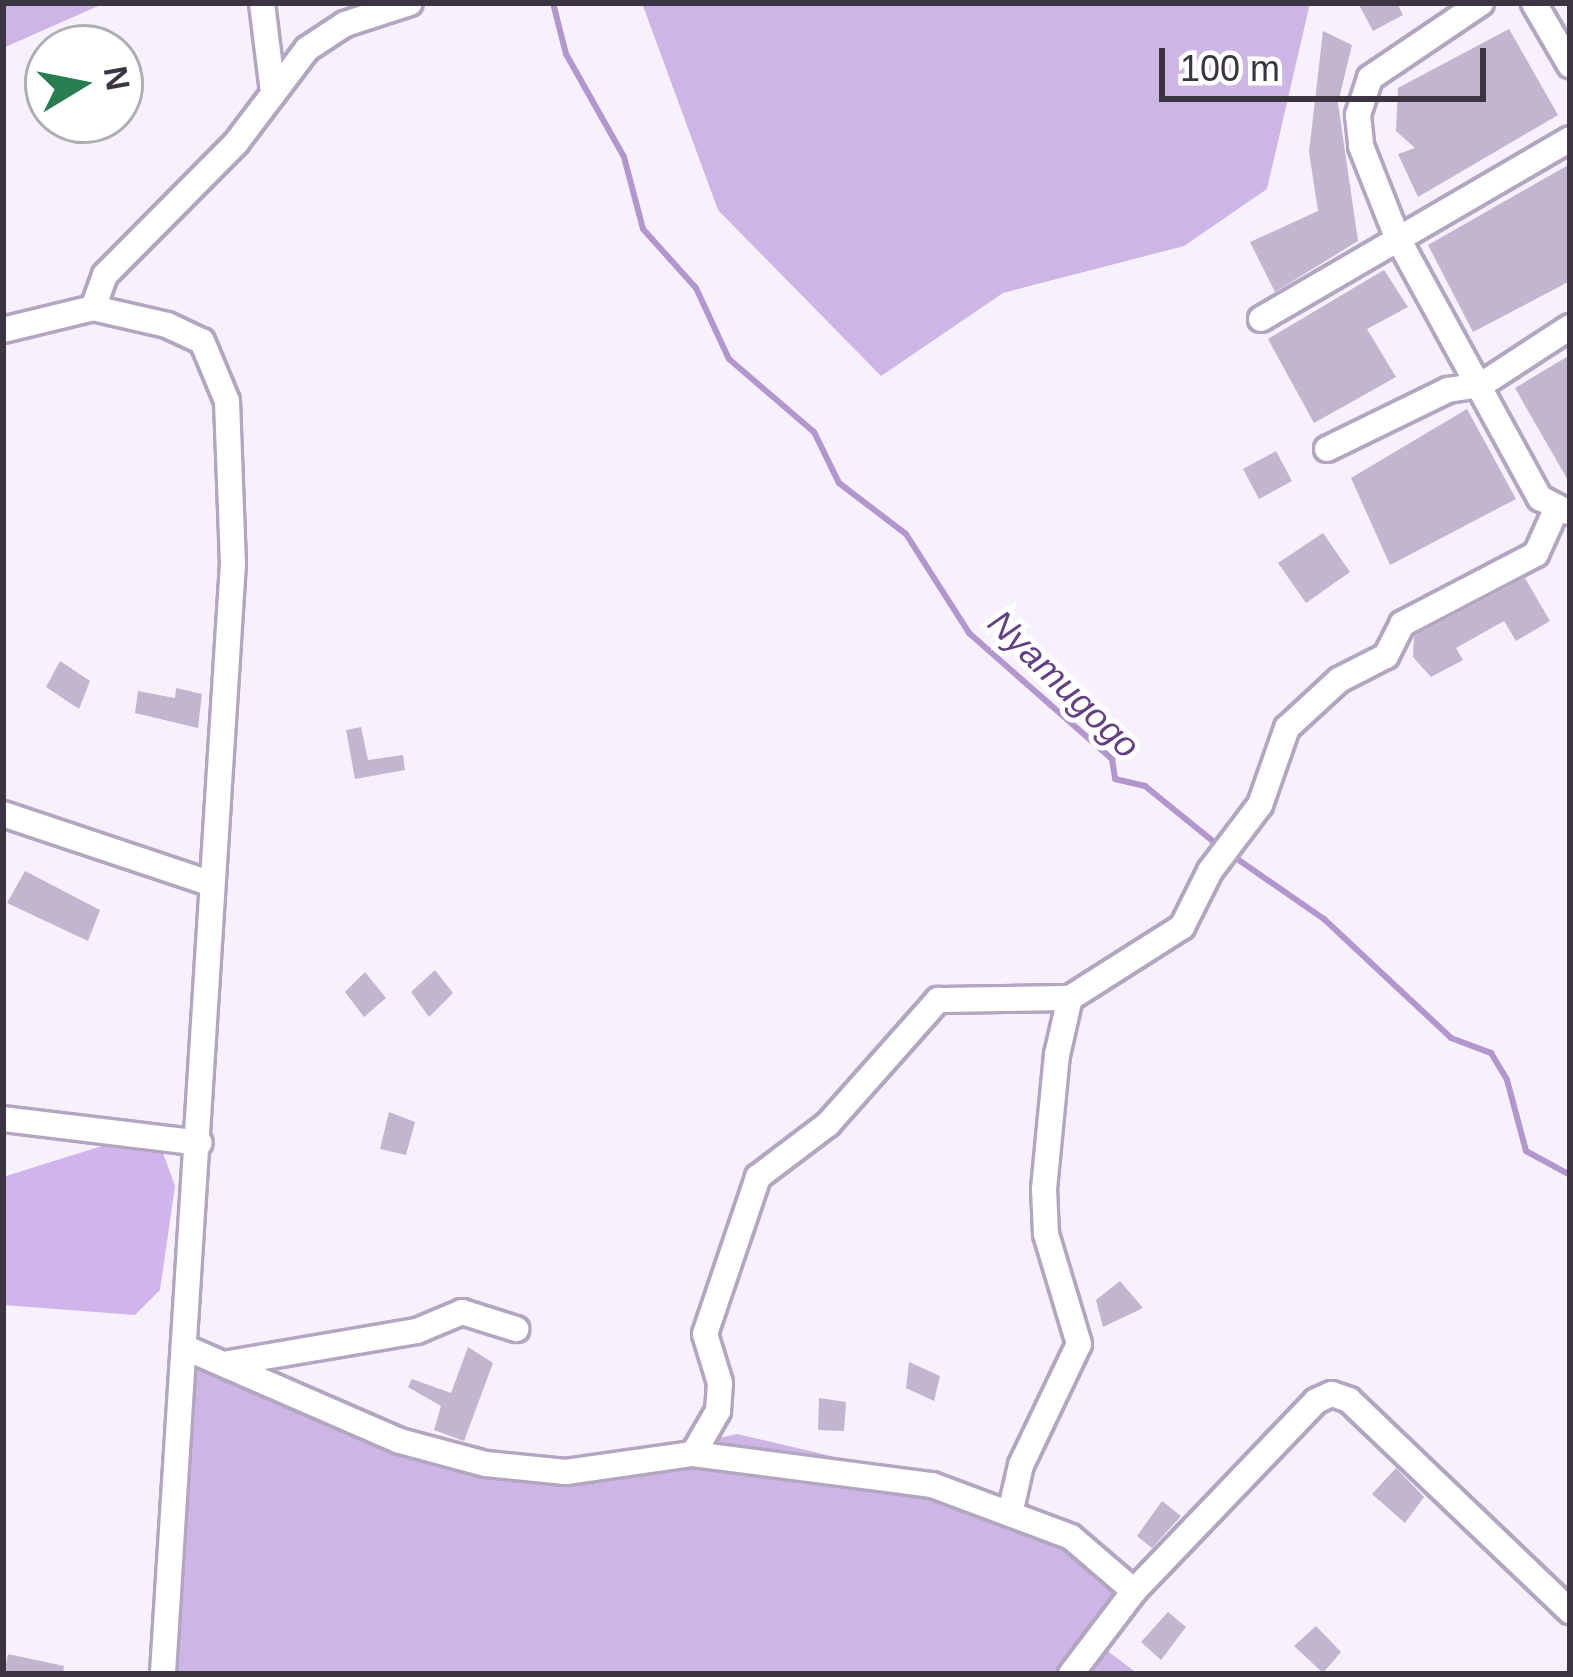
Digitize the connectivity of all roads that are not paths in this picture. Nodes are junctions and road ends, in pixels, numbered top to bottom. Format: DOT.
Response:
graph roads {
  1 [pos="262,3"];
  2 [pos="410,3"];
  3 [pos="1481,3"];
  4 [pos="1534,3"];
  5 [pos="1570,65"];
  6 [pos="273,92"];
  7 [pos="1570,140"];
  8 [pos="1397,237"];
  9 [pos="93,308"];
  10 [pos="1261,319"];
  11 [pos="1570,326"];
  12 [pos="3,331"];
  13 [pos="1481,385"];
  14 [pos="1327,448"];
  15 [pos="1563,512"];
  16 [pos="3,814"];
  17 [pos="212,884"];
  18 [pos="1070,998"];
  19 [pos="3,1119"];
  20 [pos="200,1143"];
  21 [pos="516,1329"];
  22 [pos="186,1348"];
  23 [pos="229,1364"];
  24 [pos="693,1454"];
  25 [pos="1011,1508"];
  26 [pos="1134,1591"];
  27 [pos="1570,1611"];
  28 [pos="163,1674"];
  29 [pos="1072,1674"];
  1 -- 6 [label="street"];
  2 -- 6 [label="street"];
  3 -- 8 [label="street"];
  4 -- 5 [label="street"];
  6 -- 9 [label="street"];
  7 -- 8 [label="street"];
  8 -- 10 [label="street"];
  8 -- 13 [label="street"];
  9 -- 12 [label="street"];
  9 -- 17 [label="street"];
  11 -- 13 [label="street"];
  13 -- 14 [label="street"];
  13 -- 15 [label="street"];
  15 -- 18 [label="street"];
  16 -- 17 [label="street"];
  17 -- 20 [label="street"];
  18 -- 24 [label="street"];
  18 -- 25 [label="street"];
  19 -- 20 [label="street"];
  20 -- 22 [label="street"];
  21 -- 23 [label="street"];
  22 -- 23 [label="street"];
  22 -- 28 [label="street"];
  23 -- 24 [label="street"];
  24 -- 25 [label="street"];
  25 -- 26 [label="street"];
  26 -- 27 [label="street"];
  26 -- 29 [label="street"];
}
